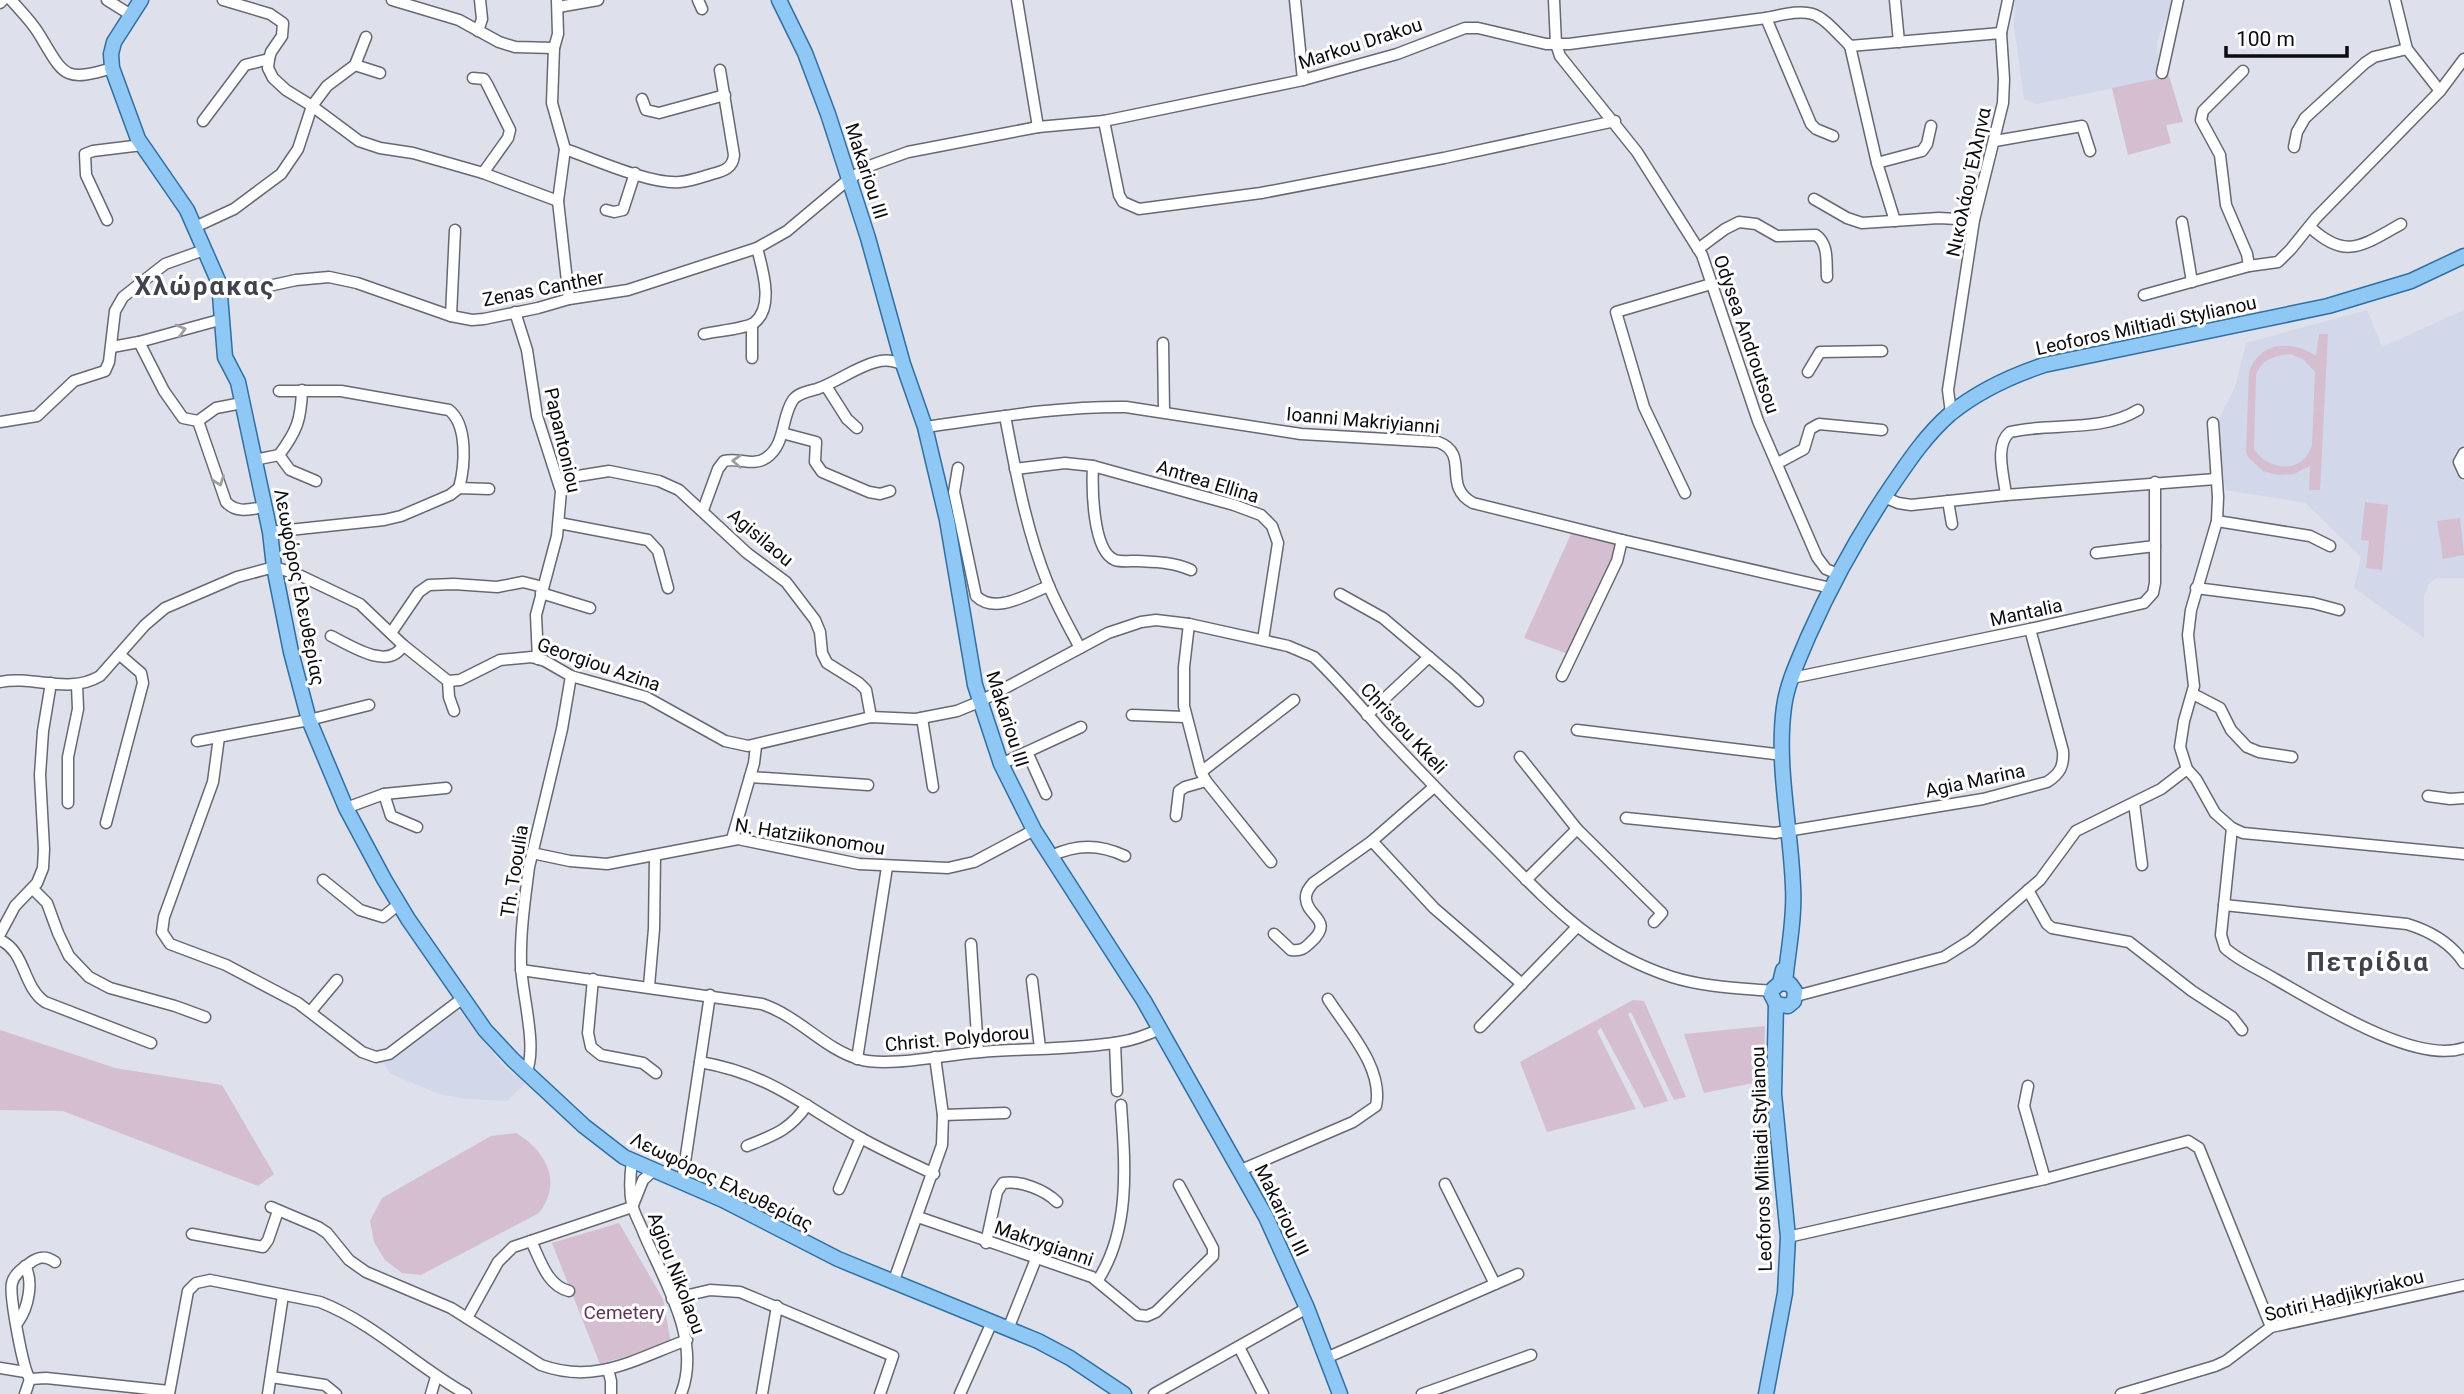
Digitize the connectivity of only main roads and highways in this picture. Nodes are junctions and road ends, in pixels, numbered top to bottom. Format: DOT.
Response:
graph roads {
  1 [pos="141,0"];
  2 [pos="779,0"];
  3 [pos="2464,256"];
  4 [pos="1124,1394"];
  5 [pos="1340,1394"];
  6 [pos="1766,1394"];
  1 -- 4 [label="main road, Λεωφόρος Ελευθερίας"];
  2 -- 5 [label="main road, Makariou III"];
  3 -- 6 [label="main road, Leoforos Miltiadi Stylianou"];
}
